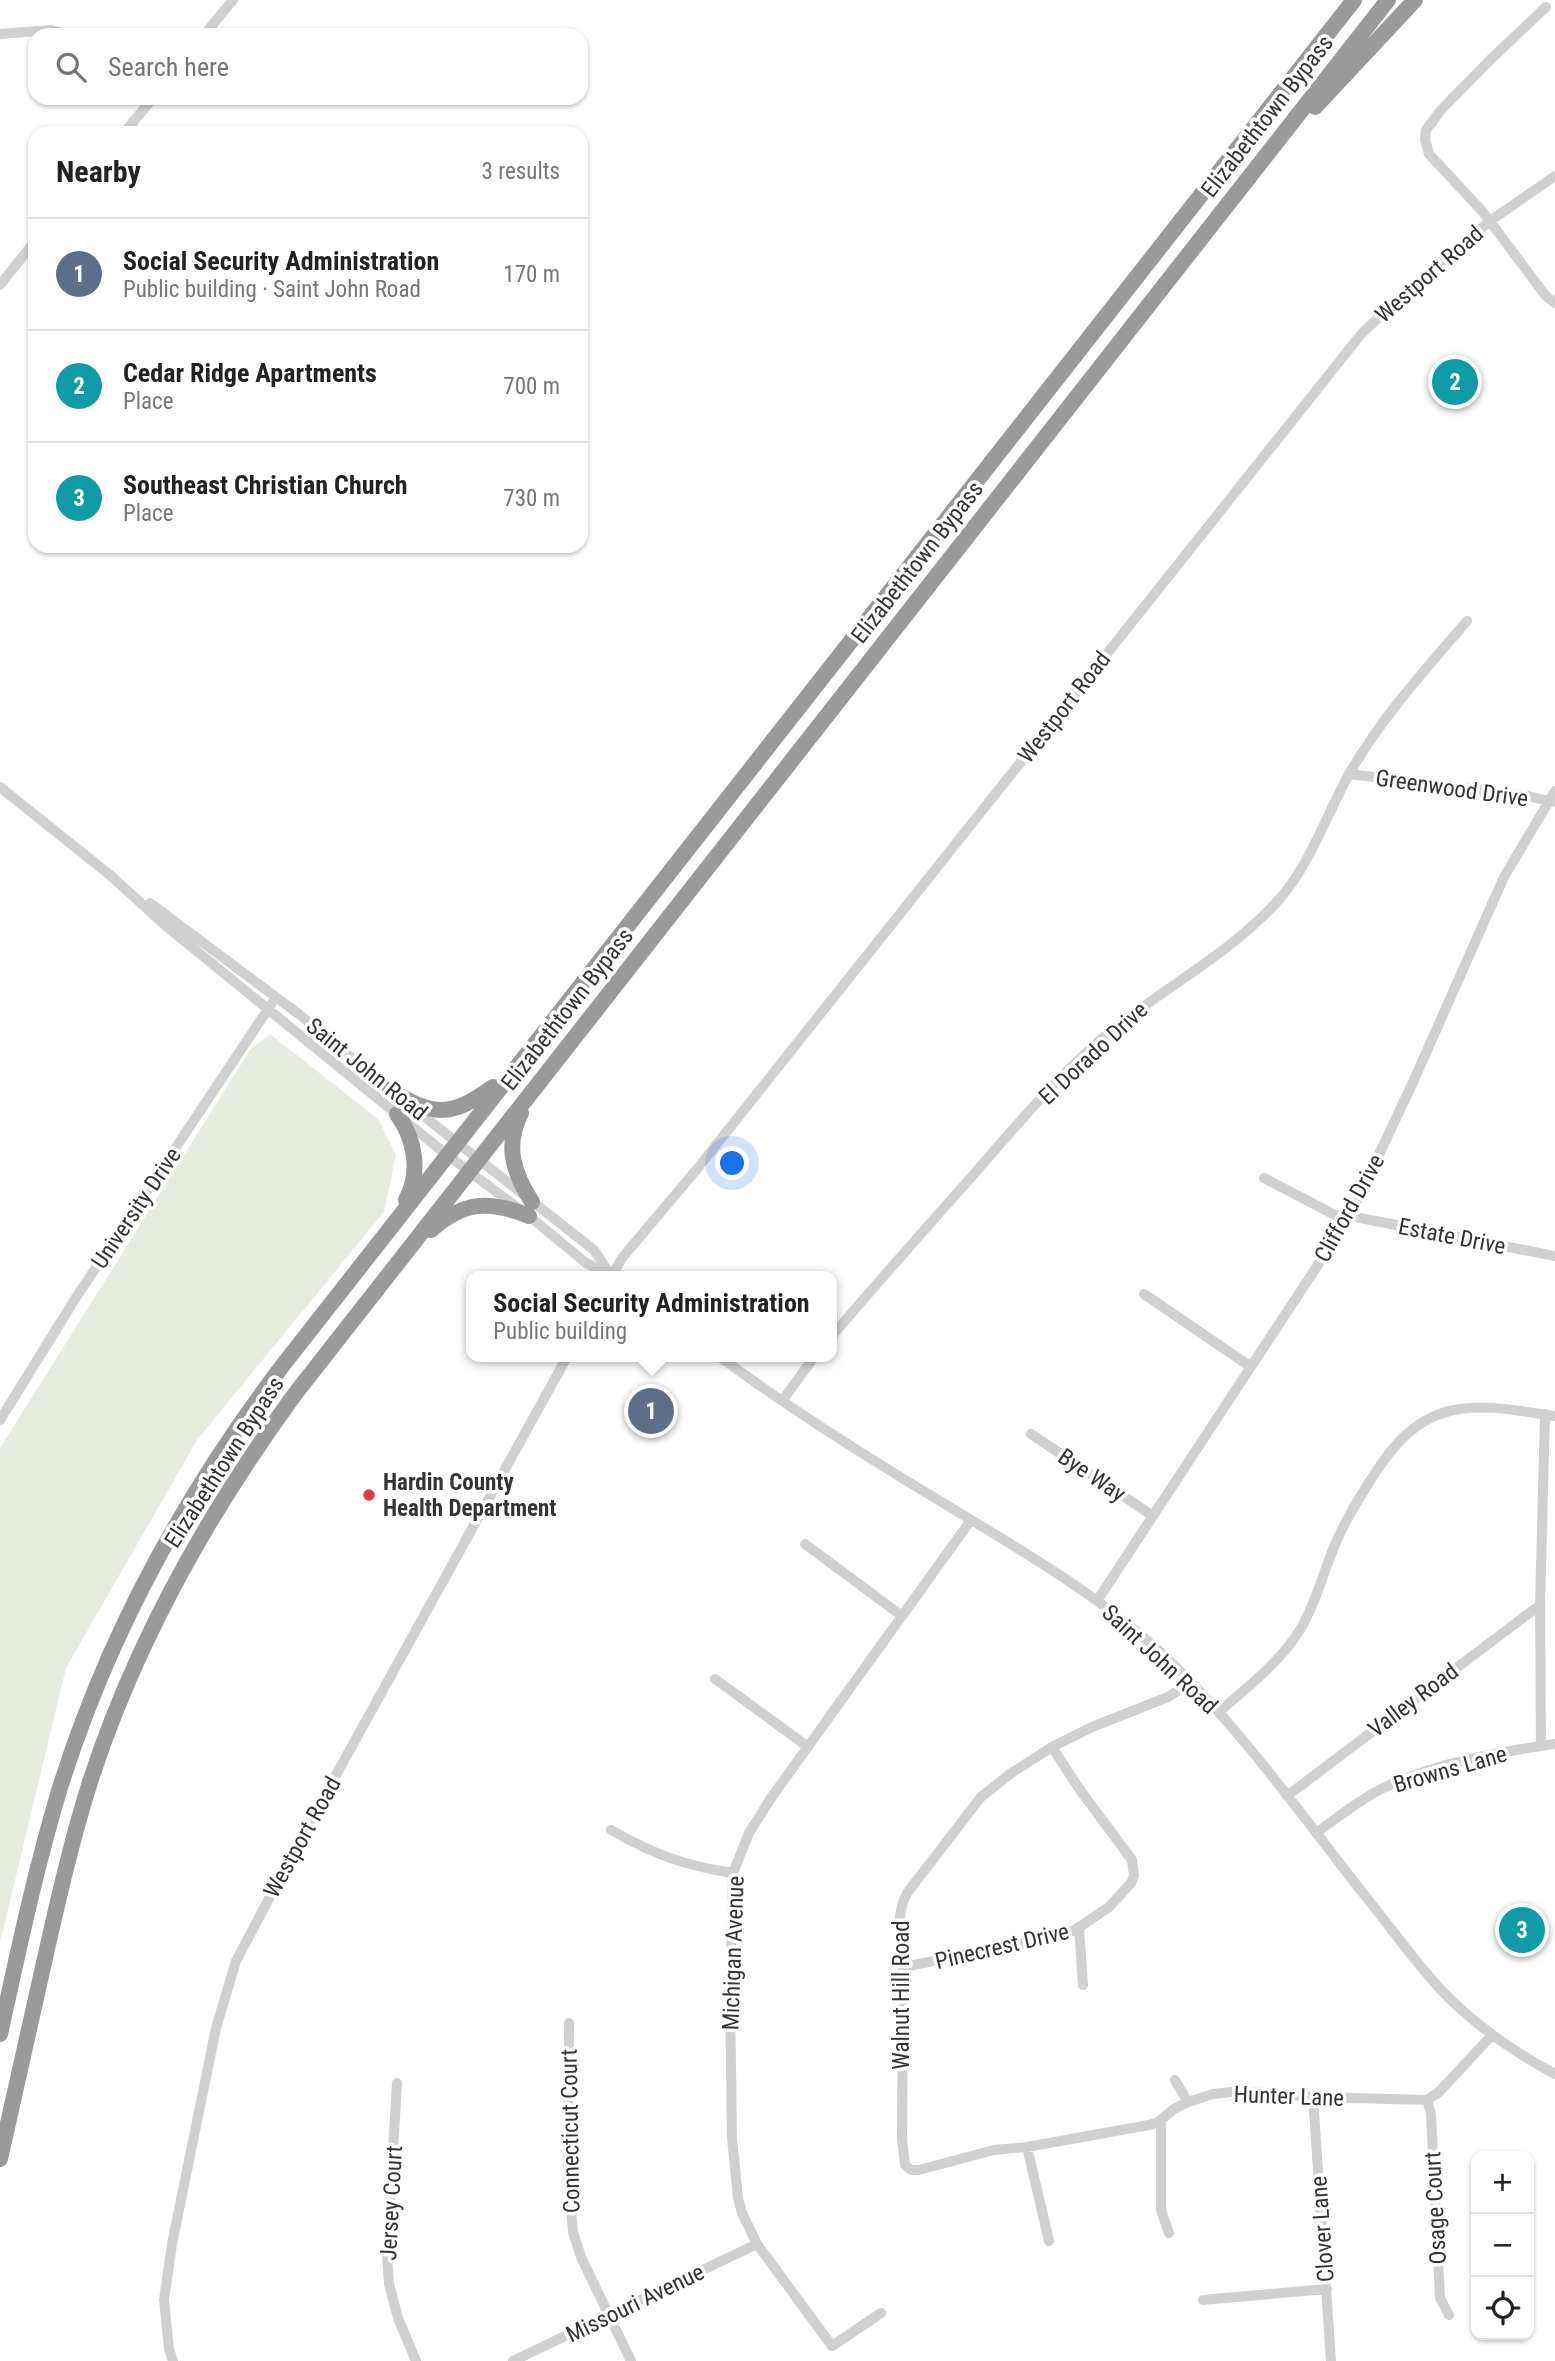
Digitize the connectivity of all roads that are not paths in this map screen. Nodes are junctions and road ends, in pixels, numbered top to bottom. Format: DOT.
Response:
graph roads {
  1 [pos="233,0"];
  2 [pos="1340,0"];
  3 [pos="1354,0"];
  4 [pos="1388,0"];
  5 [pos="1415,0"];
  6 [pos="1546,8"];
  7 [pos="210,28"];
  8 [pos="28,32"];
  9 [pos="0,34"];
  10 [pos="146,105"];
  11 [pos="130,126"];
  12 [pos="1253,172"];
  13 [pos="1555,176"];
  14 [pos="1201,195"];
  15 [pos="1490,221"];
  16 [pos="28,251"];
  17 [pos="0,285"];
  18 [pos="1555,303"];
  19 [pos="1467,621"];
  20 [pos="1349,774"];
  21 [pos="0,787"];
  22 [pos="1555,791"];
  23 [pos="1551,802"];
  24 [pos="110,875"];
  25 [pos="275,998"];
  26 [pos="268,1009"];
  27 [pos="512,1073"];
  28 [pos="533,1089"];
  29 [pos="390,1090"];
  30 [pos="397,1114"];
  31 [pos="452,1149"];
  32 [pos="474,1165"];
  33 [pos="1264,1178"];
  34 [pos="531,1209"];
  35 [pos="1350,1216"];
  36 [pos="380,1241"];
  37 [pos="1555,1256"];
  38 [pos="401,1258"];
  39 [pos="609,1271"];
  40 [pos="615,1271"];
  41 [pos="1144,1294"];
  42 [pos="837,1330"];
  43 [pos="564,1362"];
  44 [pos="727,1362"];
  45 [pos="810,1362"];
  46 [pos="1251,1367"];
  47 [pos="782,1401"];
  48 [pos="1550,1415"];
  49 [pos="0,1420"];
  50 [pos="1031,1434"];
  51 [pos="1153,1516"];
  52 [pos="971,1520"];
  53 [pos="805,1544"];
  54 [pos="1097,1601"];
  55 [pos="1540,1605"];
  56 [pos="902,1616"];
  57 [pos="715,1679"];
  58 [pos="1191,1682"];
  59 [pos="1219,1712"];
  60 [pos="1555,1744"];
  61 [pos="807,1746"];
  62 [pos="1541,1746"];
  63 [pos="1052,1747"];
  64 [pos="1287,1796"];
  65 [pos="611,1830"];
  66 [pos="1316,1833"];
  67 [pos="733,1873"];
  68 [pos="1079,1928"];
  69 [pos="903,1967"];
  70 [pos="1083,1985"];
  71 [pos="569,2023"];
  72 [pos="0,2034"];
  73 [pos="1492,2035"];
  74 [pos="1555,2074"];
  75 [pos="1175,2080"];
  76 [pos="397,2083"];
  77 [pos="1312,2097"];
  78 [pos="1427,2100"];
  79 [pos="1188,2102"];
  80 [pos="1161,2120"];
  81 [pos="1027,2147"];
  82 [pos="0,2159"];
  83 [pos="905,2165"];
  84 [pos="1169,2233"];
  85 [pos="1049,2241"];
  86 [pos="757,2244"];
  87 [pos="1327,2288"];
  88 [pos="1203,2300"];
  89 [pos="881,2313"];
  90 [pos="1449,2315"];
  91 [pos="610,2316"];
  92 [pos="173,2361"];
  93 [pos="416,2361"];
  94 [pos="513,2361"];
  95 [pos="631,2361"];
  96 [pos="1331,2361"];
  1 -- 7 [label="street"];
  2 -- 14 [label="highway"];
  3 -- 14 [label="highway, Elizabethtown Bypass"];
  4 -- 12 [label="highway, Elizabethtown Bypass"];
  5 -- 12 [label="highway"];
  6 -- 15 [label="street"];
  8 -- 9 [label="street"];
  10 -- 11 [label="street"];
  12 -- 28 [label="highway, Elizabethtown Bypass"];
  13 -- 15 [label="street, Westport Road"];
  14 -- 27 [label="highway, Elizabethtown Bypass"];
  15 -- 18 [label="street"];
  15 -- 40 [label="street, Westport Road"];
  16 -- 17 [label="street"];
  19 -- 20 [label="street, El Dorado Drive"];
  20 -- 23 [label="street, Greenwood Drive"];
  20 -- 42 [label="street, El Dorado Drive"];
  21 -- 24 [label="street, Saint John Road"];
  22 -- 23 [label="street, Clifford Drive"];
  23 -- 35 [label="street, Clifford Drive"];
  24 -- 25 [label="street, Saint John Road"];
  24 -- 26 [label="street, Saint John Road"];
  25 -- 26 [label="street, University Drive"];
  25 -- 29 [label="street, Saint John Road"];
  26 -- 30 [label="street, Saint John Road"];
  26 -- 49 [label="street, University Drive"];
  27 -- 29 [label="highway"];
  27 -- 31 [label="highway, Elizabethtown Bypass"];
  28 -- 32 [label="highway, Elizabethtown Bypass"];
  28 -- 34 [label="highway"];
  29 -- 31 [label="street, Saint John Road"];
  30 -- 31 [label="street, Saint John Road"];
  30 -- 36 [label="highway"];
  31 -- 32 [label="street, Saint John Road"];
  31 -- 36 [label="highway, Elizabethtown Bypass"];
  32 -- 34 [label="street, Saint John Road"];
  32 -- 38 [label="highway, Elizabethtown Bypass"];
  33 -- 35 [label="street, Estate Drive"];
  34 -- 38 [label="highway"];
  34 -- 39 [label="street, Saint John Road"];
  35 -- 37 [label="street, Estate Drive"];
  35 -- 46 [label="street, Clifford Drive"];
  36 -- 72 [label="highway, Elizabethtown Bypass"];
  38 -- 82 [label="highway, Elizabethtown Bypass"];
  41 -- 46 [label="street"];
  43 -- 92 [label="street, Westport Road"];
  44 -- 47 [label="street, Saint John Road"];
  45 -- 47 [label="street"];
  46 -- 51 [label="street, Clifford Drive"];
  47 -- 52 [label="street, Saint John Road"];
  48 -- 55 [label="street"];
  48 -- 59 [label="street"];
  50 -- 51 [label="street, Bye Way"];
  51 -- 54 [label="street, Clifford Drive"];
  52 -- 54 [label="street, Saint John Road"];
  52 -- 56 [label="street, Michigan Avenue"];
  53 -- 56 [label="street"];
  54 -- 58 [label="street, Saint John Road"];
  55 -- 62 [label="street"];
  55 -- 64 [label="street, Valley Road"];
  56 -- 61 [label="street, Michigan Avenue"];
  57 -- 61 [label="street"];
  58 -- 59 [label="street, Saint John Road"];
  58 -- 63 [label="street, Walnut Hill Road"];
  59 -- 64 [label="street, Saint John Road"];
  60 -- 62 [label="street, Browns Lane"];
  61 -- 67 [label="street, Michigan Avenue"];
  62 -- 66 [label="street, Browns Lane"];
  63 -- 68 [label="street, Pinecrest Drive"];
  63 -- 69 [label="street, Walnut Hill Road"];
  64 -- 66 [label="street, Saint John Road"];
  65 -- 67 [label="street"];
  66 -- 73 [label="street, Saint John Road"];
  67 -- 86 [label="street, Michigan Avenue"];
  68 -- 69 [label="street, Pinecrest Drive"];
  68 -- 70 [label="street"];
  69 -- 83 [label="street, Walnut Hill Road"];
  71 -- 91 [label="street, Connecticut Court"];
  73 -- 74 [label="street, Saint John Road"];
  73 -- 78 [label="street"];
  75 -- 79 [label="street"];
  76 -- 93 [label="street, Jersey Court"];
  77 -- 78 [label="street, Hunter Lane"];
  77 -- 79 [label="street, Hunter Lane"];
  77 -- 87 [label="street, Clover Lane"];
  78 -- 90 [label="street, Osage Court"];
  79 -- 80 [label="street, Hunter Lane"];
  80 -- 81 [label="street, Hunter Lane"];
  80 -- 84 [label="street"];
  81 -- 83 [label="street, Hunter Lane"];
  81 -- 85 [label="street"];
  86 -- 89 [label="street, Michigan Avenue"];
  86 -- 91 [label="street, Missouri Avenue"];
  87 -- 88 [label="street"];
  87 -- 96 [label="street, Clover Lane"];
  91 -- 94 [label="street, Missouri Avenue"];
  91 -- 95 [label="street, Connecticut Court"];
}
